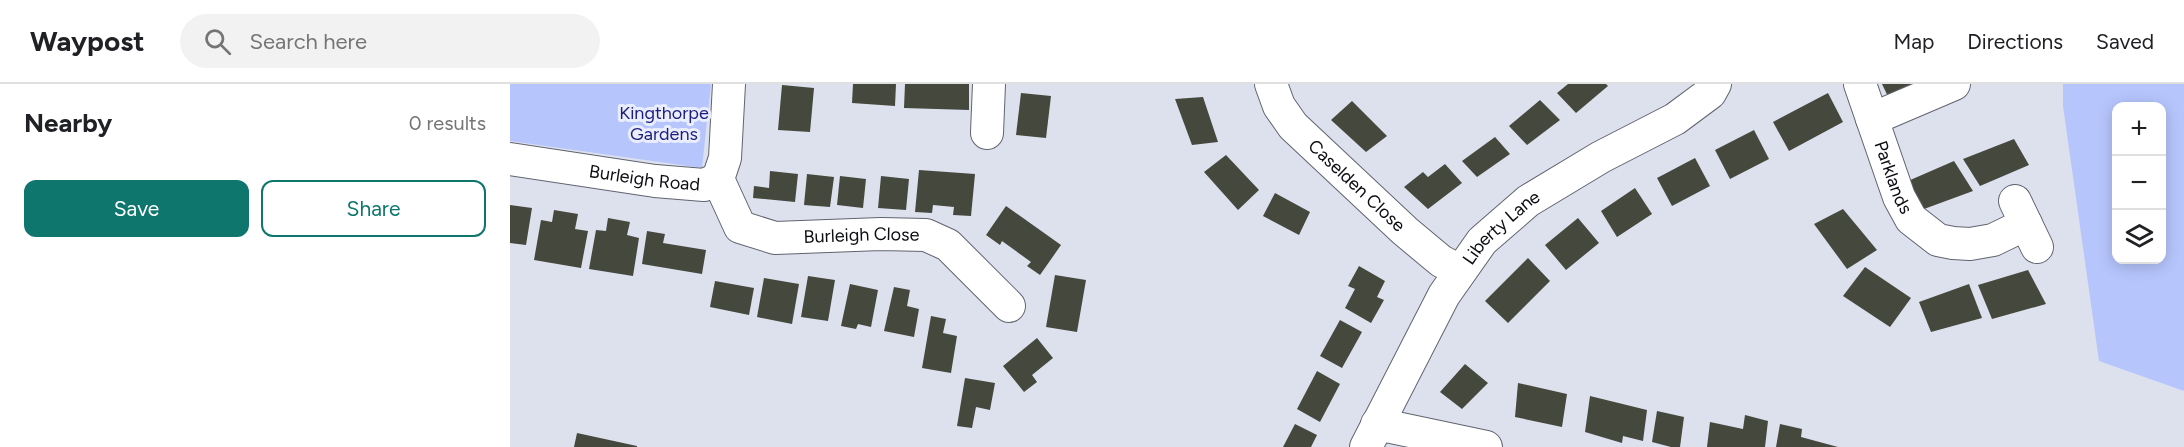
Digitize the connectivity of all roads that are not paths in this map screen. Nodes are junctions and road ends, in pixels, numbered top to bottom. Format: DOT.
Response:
graph roads {
  1 [pos="729,84"];
  2 [pos="989,84"];
  3 [pos="1271,84"];
  4 [pos="1715,84"];
  5 [pos="1860,84"];
  6 [pos="1954,84"];
  7 [pos="1872,119"];
  8 [pos="987,133"];
  9 [pos="510,159"];
  10 [pos="718,179"];
  11 [pos="2026,224"];
  12 [pos="1460,272"];
  13 [pos="1009,306"];
  14 [pos="1372,436"];
  15 [pos="1486,447"];
  1 -- 10 [label="street, Burleigh Road"];
  2 -- 8 [label="street"];
  3 -- 12 [label="street, Caselden Close"];
  4 -- 12 [label="street, Liberty Lane"];
  5 -- 7 [label="street, Parklands"];
  6 -- 7 [label="street"];
  7 -- 11 [label="street, Parklands"];
  9 -- 10 [label="street, Burleigh Road"];
  10 -- 13 [label="street, Burleigh Close"];
  12 -- 14 [label="street, Liberty Lane"];
  14 -- 15 [label="street"];
}
